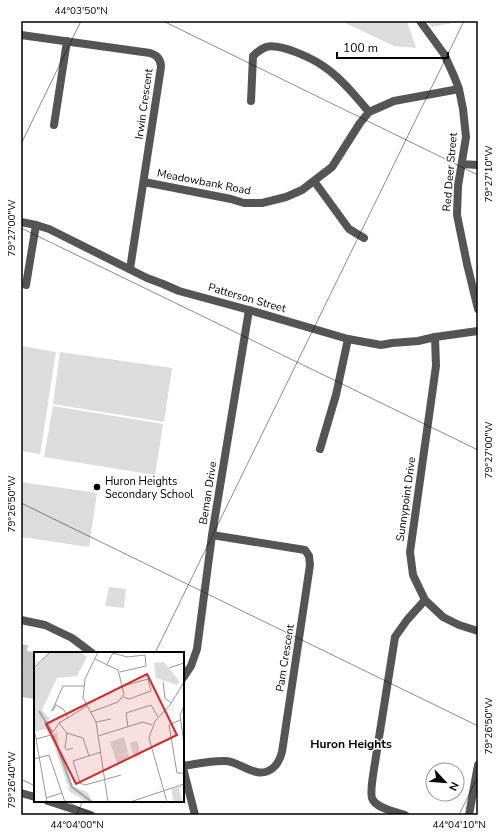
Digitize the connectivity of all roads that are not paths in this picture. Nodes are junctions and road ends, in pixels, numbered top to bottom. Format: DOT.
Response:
graph roads {
  1 [pos="420,21"];
  2 [pos="21,35"];
  3 [pos="66,41"];
  4 [pos="459,89"];
  5 [pos="251,101"];
  6 [pos="369,112"];
  7 [pos="54,125"];
  8 [pos="462,164"];
  9 [pos="478,165"];
  10 [pos="314,181"];
  11 [pos="144,182"];
  12 [pos="21,222"];
  13 [pos="36,225"];
  14 [pos="364,238"];
  15 [pos="130,269"];
  16 [pos="26,285"];
  17 [pos="478,309"];
  18 [pos="249,310"];
  19 [pos="478,331"];
  20 [pos="435,337"];
  21 [pos="348,339"];
  22 [pos="320,449"];
  23 [pos="212,535"];
  24 [pos="425,600"];
  25 [pos="21,620"];
  26 [pos="478,631"];
  27 [pos="91,652"];
  28 [pos="184,677"];
  29 [pos="478,764"];
  30 [pos="184,767"];
  31 [pos="184,771"];
  32 [pos="21,793"];
  33 [pos="34,797"];
  34 [pos="51,802"];
  35 [pos="91,815"];
  36 [pos="195,815"];
  37 [pos="404,815"];
  38 [pos="469,815"];
  1 -- 4 [label="street, Red Deer Street"];
  2 -- 3 [label="street, Irwin Crescent"];
  3 -- 7 [label="street"];
  3 -- 11 [label="street, Irwin Crescent"];
  4 -- 6 [label="street, Meadowbank Road"];
  4 -- 8 [label="street, Red Deer Street"];
  5 -- 6 [label="street"];
  6 -- 10 [label="street, Meadowbank Road"];
  8 -- 9 [label="street"];
  8 -- 17 [label="street, Red Deer Street"];
  10 -- 11 [label="street, Meadowbank Road"];
  10 -- 14 [label="street"];
  11 -- 15 [label="street, Irwin Crescent"];
  12 -- 13 [label="street, Patterson Street"];
  13 -- 15 [label="street, Patterson Street"];
  13 -- 16 [label="street"];
  15 -- 18 [label="street, Patterson Street"];
  18 -- 21 [label="street, Patterson Street"];
  18 -- 23 [label="street, Beman Drive"];
  19 -- 20 [label="street, Patterson Street"];
  20 -- 21 [label="street, Patterson Street"];
  20 -- 24 [label="street, Sunnypoint Drive"];
  21 -- 22 [label="street"];
  23 -- 28 [label="street, Beman Drive"];
  23 -- 30 [label="street, Pam Crescent"];
  24 -- 26 [label="street, Sunnypoint Drive"];
  24 -- 37 [label="street"];
  25 -- 27 [label="street"];
  29 -- 38 [label="street"];
  31 -- 36 [label="street"];
  32 -- 33 [label="street"];
  34 -- 35 [label="street"];
}
